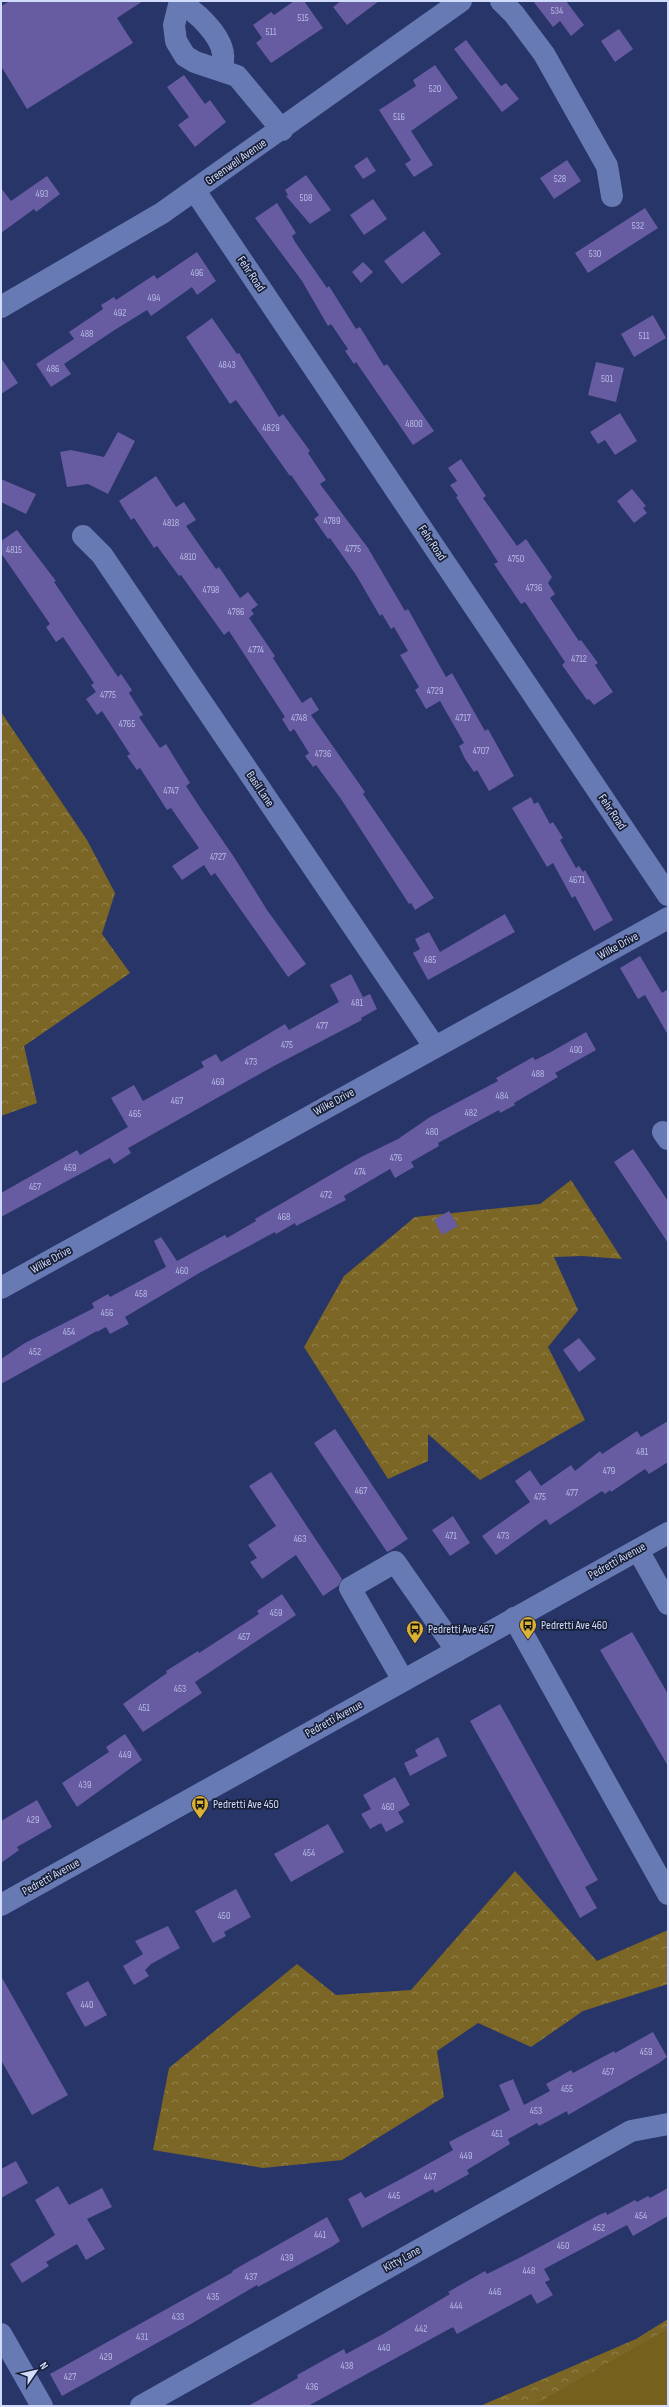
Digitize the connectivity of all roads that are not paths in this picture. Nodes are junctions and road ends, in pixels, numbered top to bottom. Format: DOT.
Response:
graph roads {
  1 [pos="461,1"];
  2 [pos="501,1"];
  3 [pos="180,2"];
  4 [pos="222,70"];
  5 [pos="282,130"];
  6 [pos="195,191"];
  7 [pos="612,196"];
  8 [pos="1,307"];
  9 [pos="83,536"];
  10 [pos="668,895"];
  11 [pos="668,918"];
  12 [pos="434,1046"];
  13 [pos="1,1288"];
  14 [pos="668,1533"];
  15 [pos="638,1550"];
  16 [pos="668,1604"];
  17 [pos="514,1618"];
  18 [pos="456,1650"];
  19 [pos="403,1680"];
  20 [pos="668,1894"];
  21 [pos="2,1902"];
  22 [pos="668,2124"];
  23 [pos="1,2334"];
  24 [pos="42,2406"];
  25 [pos="141,2406"];
  1 -- 5 [label="street, Greenwell Avenue"];
  2 -- 7 [label="street"];
  3 -- 4 [label="street"];
  3 -- 4 [label="street"];
  4 -- 5 [label="street"];
  5 -- 6 [label="street, Greenwell Avenue"];
  6 -- 8 [label="street, Greenwell Avenue"];
  6 -- 10 [label="street, Fehr Road"];
  9 -- 12 [label="street, Basil Lane"];
  11 -- 12 [label="street, Wilke Drive"];
  12 -- 13 [label="street, Wilke Drive"];
  14 -- 15 [label="street, Pedretti Avenue"];
  15 -- 16 [label="street"];
  15 -- 17 [label="street, Pedretti Avenue"];
  17 -- 18 [label="street, Pedretti Avenue"];
  17 -- 20 [label="street"];
  18 -- 19 [label="street, Pedretti Avenue"];
  18 -- 19 [label="street"];
  19 -- 21 [label="street, Pedretti Avenue"];
  22 -- 25 [label="street, Kitty Lane"];
  23 -- 24 [label="street"];
}
